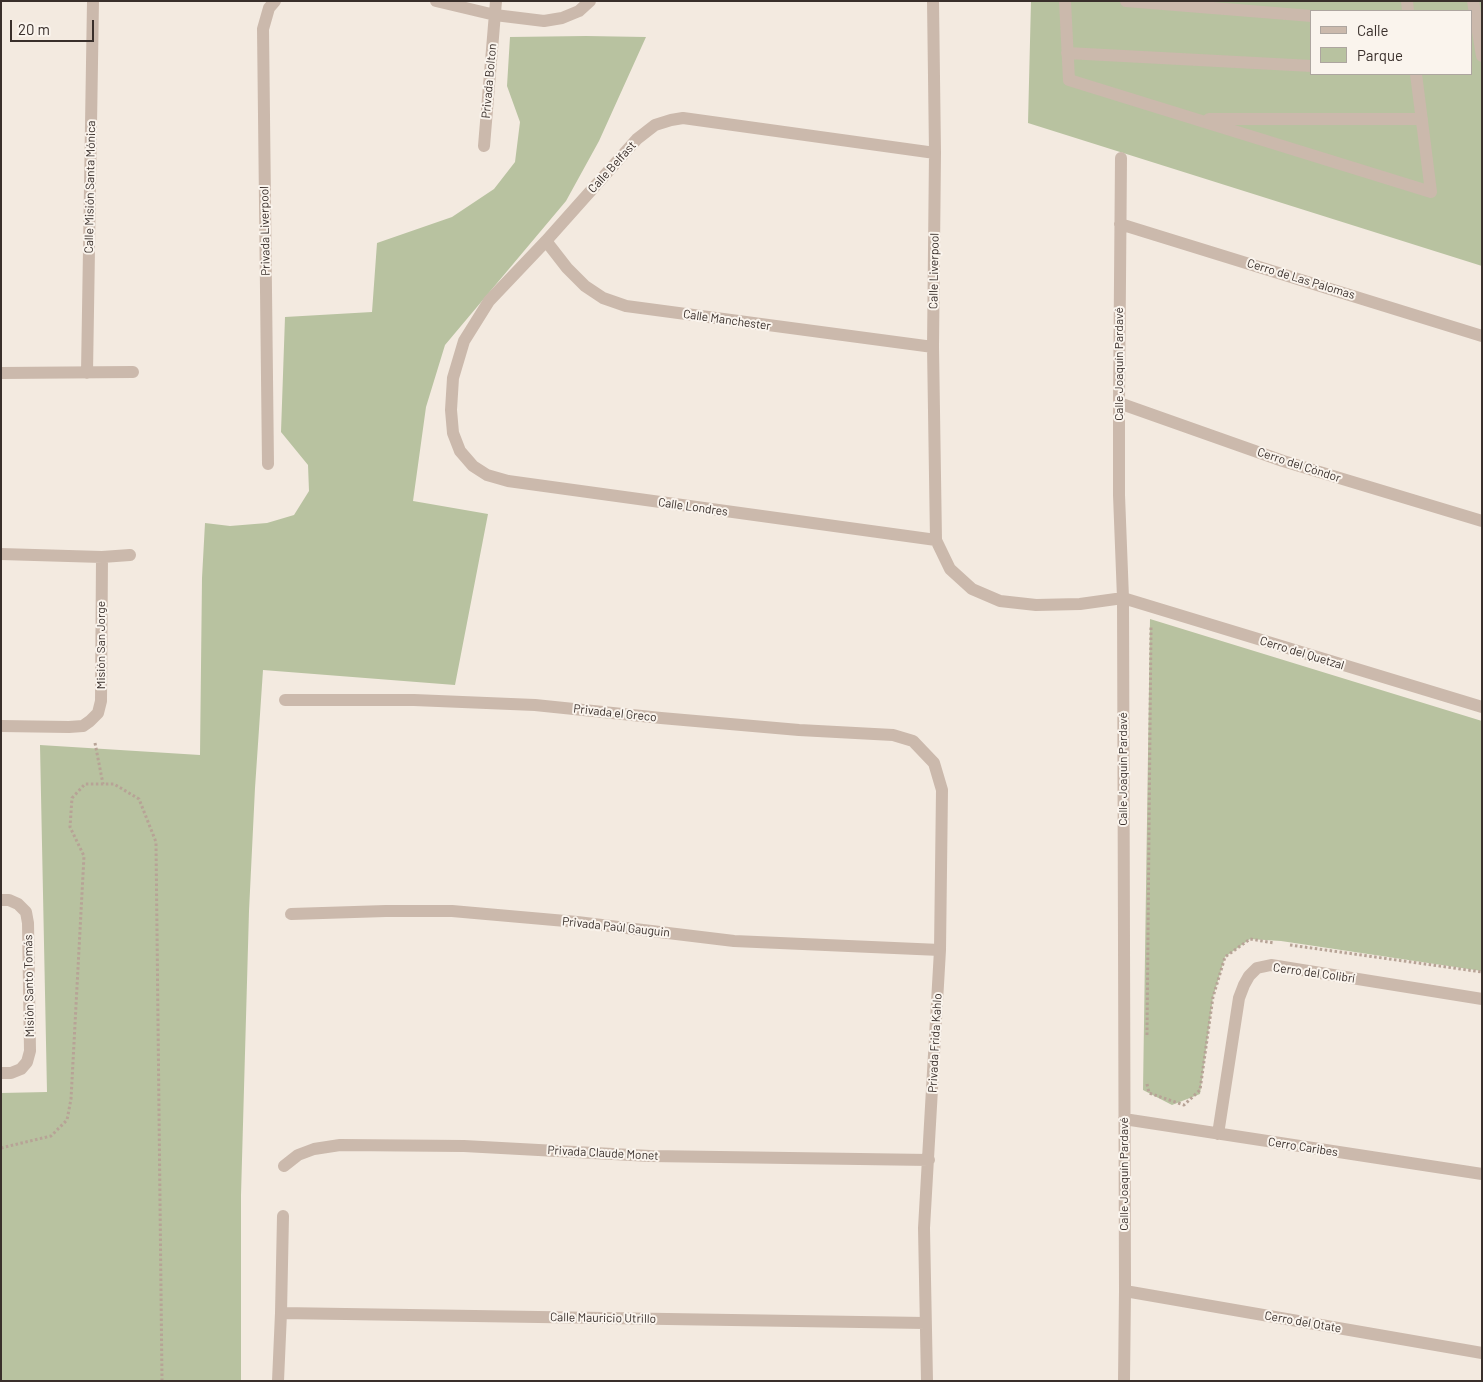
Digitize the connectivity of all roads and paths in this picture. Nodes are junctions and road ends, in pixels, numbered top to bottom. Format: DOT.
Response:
graph roads {
  1 [pos="93,1"];
  2 [pos="275,1"];
  3 [pos="436,1"];
  4 [pos="496,1"];
  5 [pos="590,1"];
  6 [pos="933,1"];
  7 [pos="1065,1"];
  8 [pos="1126,1"];
  9 [pos="1474,1"];
  10 [pos="495,15"];
  11 [pos="1310,16"];
  12 [pos="1067,53"];
  13 [pos="1482,56"];
  14 [pos="1310,66"];
  15 [pos="1416,75"];
  16 [pos="1194,119"];
  17 [pos="1422,119"];
  18 [pos="484,146"];
  19 [pos="935,153"];
  20 [pos="1121,158"];
  21 [pos="1120,224"];
  22 [pos="546,242"];
  23 [pos="1482,336"];
  24 [pos="933,347"];
  25 [pos="87,372"];
  26 [pos="133,372"];
  27 [pos="1,374"];
  28 [pos="1119,402"];
  29 [pos="460,451"];
  30 [pos="268,464"];
  31 [pos="1482,521"];
  32 [pos="936,540"];
  33 [pos="1,554"];
  34 [pos="130,555"];
  35 [pos="102,557"];
  36 [pos="1123,598"];
  37 [pos="1154,622"];
  38 [pos="285,700"];
  39 [pos="1482,707"];
  40 [pos="87,723"];
  41 [pos="1,726"];
  42 [pos="934,762"];
  43 [pos="104,784"];
  44 [pos="1,900"];
  45 [pos="292,914"];
  46 [pos="940,950"];
  47 [pos="1482,999"];
  48 [pos="1147,1044"];
  49 [pos="1,1073"];
  50 [pos="1147,1084"];
  51 [pos="1170,1101"];
  52 [pos="1124,1120"];
  53 [pos="1218,1134"];
  54 [pos="1,1148"];
  55 [pos="928,1160"];
  56 [pos="284,1166"];
  57 [pos="1482,1174"];
  58 [pos="282,1216"];
  59 [pos="1125,1291"];
  60 [pos="281,1313"];
  61 [pos="925,1323"];
  62 [pos="1482,1353"];
  63 [pos="162,1381"];
  64 [pos="278,1381"];
  65 [pos="927,1381"];
  66 [pos="1124,1381"];
  1 -- 25 [label="street, Calle Misión Santa Mónica"];
  2 -- 30 [label="street, Privada Liverpool"];
  3 -- 10 [label="street"];
  4 -- 10 [label="street, Privada Bolton"];
  5 -- 10 [label="street"];
  6 -- 19 [label="street, Calle Liverpool"];
  7 -- 12 [label="street"];
  8 -- 11 [label="street"];
  9 -- 13 [label="street"];
  10 -- 18 [label="street, Privada Bolton"];
  12 -- 14 [label="street"];
  12 -- 16 [label="street"];
  15 -- 17 [label="street"];
  16 -- 17 [label="street"];
  16 -- 17 [label="street"];
  19 -- 22 [label="street, Calle Belfast"];
  19 -- 24 [label="street, Calle Liverpool"];
  20 -- 21 [label="street, Calle Joaquín Pardavé"];
  21 -- 23 [label="street, Cerro de Las Palomas"];
  21 -- 28 [label="street, Calle Joaquín Pardavé"];
  22 -- 24 [label="street, Calle Manchester"];
  22 -- 29 [label="street, Calle Belfast"];
  24 -- 32 [label="street, Calle Liverpool"];
  25 -- 26 [label="street"];
  25 -- 27 [label="street"];
  28 -- 31 [label="street, Cerro del Cóndor"];
  28 -- 36 [label="street, Calle Joaquín Pardavé"];
  29 -- 32 [label="street, Calle Londres"];
  32 -- 36 [label="street"];
  33 -- 35 [label="street"];
  34 -- 35 [label="street"];
  35 -- 40 [label="street, Misión San Jorge"];
  36 -- 39 [label="street, Cerro del Quetzal"];
  36 -- 52 [label="street, Calle Joaquín Pardavé"];
  37 -- 48 [label="path"];
  38 -- 42 [label="street, Privada el Greco"];
  40 -- 41 [label="street"];
  40 -- 43 [label="path"];
  42 -- 46 [label="street, Privada Frida Kahlo"];
  43 -- 54 [label="path"];
  43 -- 63 [label="path"];
  44 -- 49 [label="street, Misión Santo Tomás"];
  45 -- 46 [label="street, Privada Paúl Gauguin"];
  46 -- 55 [label="street, Privada Frida Kahlo"];
  47 -- 53 [label="street, Cerro del Colibrí"];
  50 -- 51 [label="path"];
  52 -- 53 [label="street, Cerro Caribes"];
  52 -- 59 [label="street, Calle Joaquín Pardavé"];
  53 -- 57 [label="street, Cerro Caribes"];
  55 -- 56 [label="street, Privada Claude Monet"];
  55 -- 61 [label="street, Privada Frida Kahlo"];
  58 -- 60 [label="street"];
  59 -- 62 [label="street, Cerro del Otate"];
  59 -- 66 [label="street, Calle Joaquín Pardavé"];
  60 -- 61 [label="street, Calle Mauricio Utrillo"];
  60 -- 64 [label="street"];
  61 -- 65 [label="street, Privada Frida Kahlo"];
}
